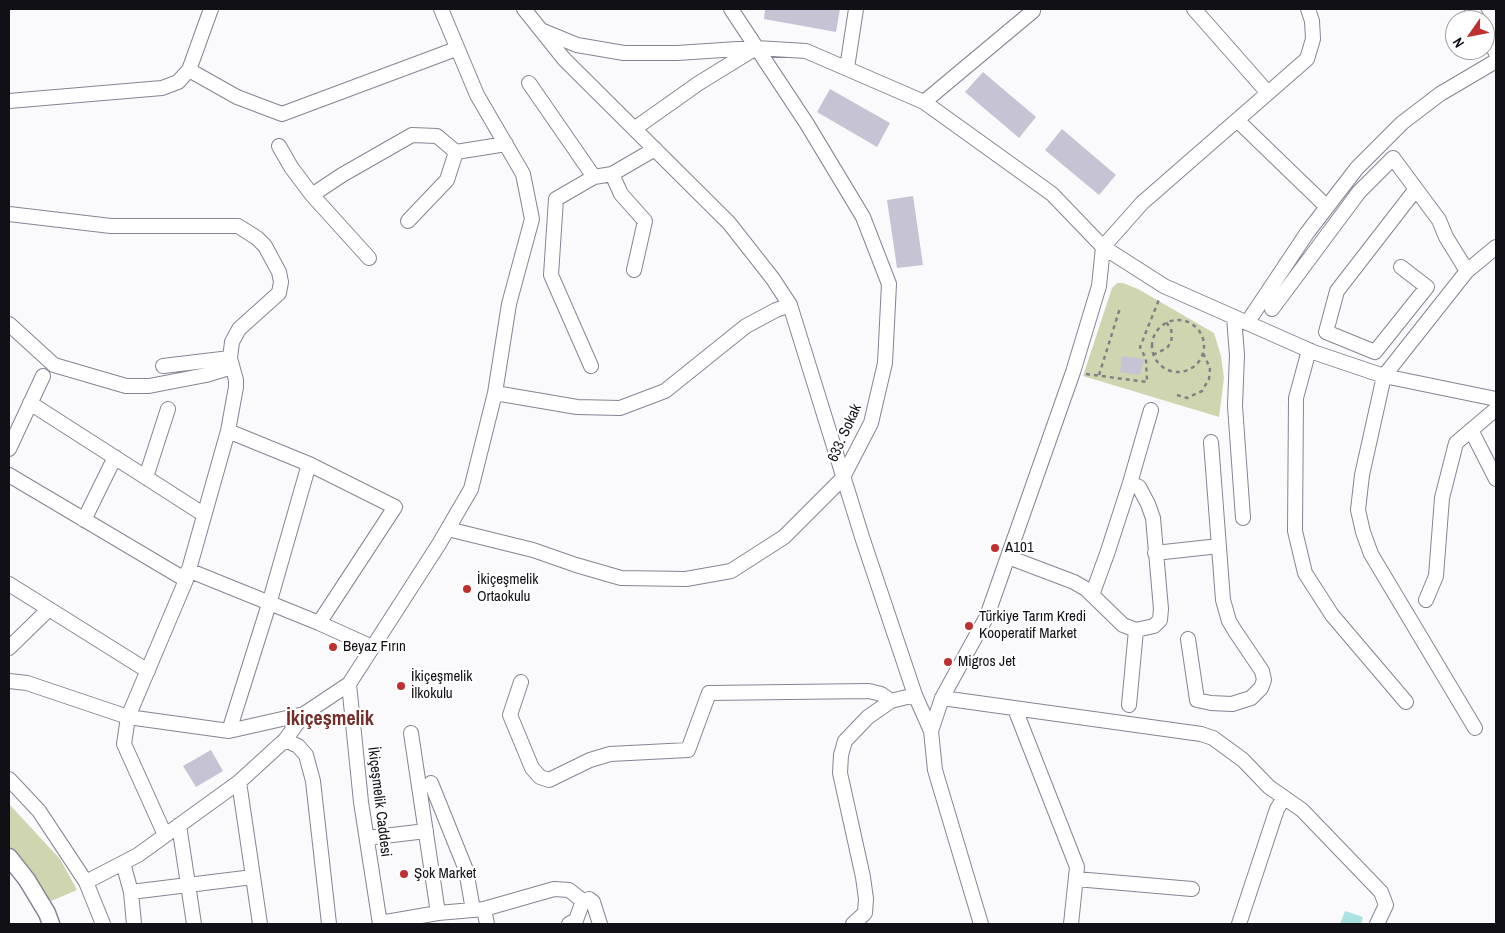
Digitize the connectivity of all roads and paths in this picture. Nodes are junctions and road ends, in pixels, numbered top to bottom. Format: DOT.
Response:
graph roads {
  1 [pos="211,9"];
  2 [pos="441,9"];
  3 [pos="524,9"];
  4 [pos="731,9"];
  5 [pos="856,9"];
  6 [pos="1194,9"];
  7 [pos="1308,9"];
  8 [pos="1034,11"];
  9 [pos="541,30"];
  10 [pos="756,48"];
  11 [pos="456,49"];
  12 [pos="1496,61"];
  13 [pos="847,68"];
  14 [pos="189,70"];
  15 [pos="529,83"];
  16 [pos="1268,93"];
  17 [pos="9,101"];
  18 [pos="924,102"];
  19 [pos="1237,120"];
  20 [pos="634,129"];
  21 [pos="506,144"];
  22 [pos="279,146"];
  23 [pos="654,149"];
  24 [pos="456,152"];
  25 [pos="612,174"];
  26 [pos="594,177"];
  27 [pos="1416,189"];
  28 [pos="312,196"];
  29 [pos="1326,207"];
  30 [pos="9,214"];
  31 [pos="408,221"];
  32 [pos="1103,247"];
  33 [pos="1496,247"];
  34 [pos="369,258"];
  35 [pos="1401,266"];
  36 [pos="634,270"];
  37 [pos="1467,271"];
  38 [pos="1164,286"];
  39 [pos="790,305"];
  40 [pos="1120,308"];
  41 [pos="1272,309"];
  42 [pos="1234,317"];
  43 [pos="1166,322"];
  44 [pos="1247,323"];
  45 [pos="9,324"];
  46 [pos="1144,333"];
  47 [pos="1153,336"];
  48 [pos="1309,350"];
  49 [pos="1203,353"];
  50 [pos="1153,355"];
  51 [pos="231,363"];
  52 [pos="163,366"];
  53 [pos="592,366"];
  54 [pos="1073,372"];
  55 [pos="1099,375"];
  56 [pos="43,376"];
  57 [pos="1384,376"];
  58 [pos="495,393"];
  59 [pos="1177,395"];
  60 [pos="1496,399"];
  61 [pos="30,403"];
  62 [pos="168,409"];
  63 [pos="1496,409"];
  64 [pos="1151,410"];
  65 [pos="1471,430"];
  66 [pos="228,431"];
  67 [pos="1211,442"];
  68 [pos="9,450"];
  69 [pos="115,458"];
  70 [pos="309,464"];
  71 [pos="9,476"];
  72 [pos="146,477"];
  73 [pos="842,479"];
  74 [pos="1496,479"];
  75 [pos="1130,483"];
  76 [pos="203,514"];
  77 [pos="1244,518"];
  78 [pos="84,520"];
  79 [pos="448,529"];
  80 [pos="1219,546"];
  81 [pos="1155,553"];
  82 [pos="1008,557"];
  83 [pos="187,575"];
  84 [pos="9,584"];
  85 [pos="1092,594"];
  86 [pos="1426,600"];
  87 [pos="269,604"];
  88 [pos="49,609"];
  89 [pos="319,623"];
  90 [pos="1136,630"];
  91 [pos="1188,639"];
  92 [pos="372,646"];
  93 [pos="9,648"];
  94 [pos="148,671"];
  95 [pos="9,681"];
  96 [pos="522,682"];
  97 [pos="349,684"];
  98 [pos="915,695"];
  99 [pos="942,698"];
  100 [pos="891,701"];
  101 [pos="1406,702"];
  102 [pos="1129,705"];
  103 [pos="1016,709"];
  104 [pos="304,714"];
  105 [pos="128,717"];
  106 [pos="1475,728"];
  107 [pos="229,731"];
  108 [pos="931,732"];
  109 [pos="412,733"];
  110 [pos="285,740"];
  111 [pos="9,779"];
  112 [pos="239,782"];
  113 [pos="431,783"];
  114 [pos="1284,798"];
  115 [pos="179,825"];
  116 [pos="426,831"];
  117 [pos="165,835"];
  118 [pos="366,838"];
  119 [pos="9,858"];
  120 [pos="123,863"];
  121 [pos="253,877"];
  122 [pos="1076,879"];
  123 [pos="86,882"];
  124 [pos="188,885"];
  125 [pos="1192,888"];
  126 [pos="132,892"];
  127 [pos="583,901"];
  128 [pos="479,909"];
  129 [pos="438,913"];
  130 [pos="51,924"];
  131 [pos="104,924"];
  132 [pos="134,924"];
  133 [pos="194,924"];
  134 [pos="260,924"];
  135 [pos="329,924"];
  136 [pos="380,924"];
  137 [pos="487,924"];
  138 [pos="569,924"];
  139 [pos="600,924"];
  140 [pos="853,924"];
  141 [pos="981,924"];
  142 [pos="1072,924"];
  143 [pos="1239,924"];
  144 [pos="1377,924"];
  1 -- 14 [label="street"];
  2 -- 11 [label="street"];
  3 -- 9 [label="street"];
  4 -- 10 [label="street, 633. Sokak"];
  5 -- 13 [label="street"];
  6 -- 16 [label="street"];
  7 -- 16 [label="street"];
  8 -- 18 [label="street"];
  9 -- 10 [label="street"];
  9 -- 20 [label="street"];
  10 -- 13 [label="street"];
  10 -- 20 [label="street"];
  10 -- 73 [label="street, 633. Sokak"];
  11 -- 14 [label="street"];
  11 -- 21 [label="street"];
  12 -- 29 [label="street"];
  13 -- 18 [label="street"];
  14 -- 17 [label="street"];
  15 -- 26 [label="street"];
  16 -- 19 [label="street"];
  18 -- 32 [label="street"];
  19 -- 29 [label="street"];
  19 -- 32 [label="street"];
  20 -- 23 [label="street"];
  21 -- 24 [label="street"];
  21 -- 58 [label="street"];
  22 -- 28 [label="street"];
  23 -- 25 [label="street"];
  23 -- 39 [label="street"];
  24 -- 28 [label="street"];
  24 -- 31 [label="street"];
  25 -- 26 [label="street"];
  25 -- 36 [label="street"];
  26 -- 53 [label="street"];
  27 -- 35 [label="street"];
  27 -- 37 [label="street"];
  27 -- 41 [label="street"];
  28 -- 34 [label="street"];
  29 -- 44 [label="street"];
  30 -- 51 [label="street"];
  32 -- 38 [label="street"];
  32 -- 54 [label="street"];
  33 -- 37 [label="street"];
  37 -- 57 [label="street"];
  38 -- 42 [label="street"];
  38 -- 46 [label="path"];
  39 -- 58 [label="street"];
  39 -- 73 [label="street"];
  40 -- 55 [label="path"];
  42 -- 44 [label="street"];
  42 -- 77 [label="street"];
  43 -- 47 [label="path"];
  43 -- 49 [label="path"];
  43 -- 50 [label="path"];
  44 -- 48 [label="street"];
  45 -- 51 [label="street"];
  46 -- 47 [label="path"];
  46 -- 55 [label="path"];
  47 -- 50 [label="path"];
  48 -- 57 [label="street"];
  48 -- 101 [label="street"];
  49 -- 50 [label="path"];
  49 -- 59 [label="path"];
  51 -- 52 [label="street"];
  51 -- 66 [label="street"];
  54 -- 55 [label="path"];
  54 -- 82 [label="street"];
  56 -- 61 [label="street"];
  57 -- 60 [label="street"];
  57 -- 106 [label="street"];
  58 -- 79 [label="street"];
  61 -- 68 [label="street"];
  61 -- 69 [label="street"];
  62 -- 72 [label="street"];
  63 -- 65 [label="street"];
  64 -- 75 [label="street"];
  65 -- 74 [label="street"];
  65 -- 86 [label="street"];
  66 -- 70 [label="street"];
  66 -- 76 [label="street"];
  67 -- 80 [label="street"];
  69 -- 72 [label="street"];
  69 -- 78 [label="street"];
  70 -- 87 [label="street"];
  70 -- 89 [label="street"];
  71 -- 78 [label="street"];
  72 -- 76 [label="street"];
  73 -- 79 [label="street, 633. Sokak"];
  73 -- 98 [label="street"];
  75 -- 81 [label="street"];
  75 -- 85 [label="street"];
  76 -- 83 [label="street"];
  78 -- 83 [label="street"];
  79 -- 92 [label="street"];
  80 -- 81 [label="street"];
  80 -- 91 [label="street"];
  81 -- 90 [label="street"];
  82 -- 85 [label="street"];
  82 -- 99 [label="street"];
  83 -- 87 [label="street"];
  83 -- 94 [label="street"];
  84 -- 88 [label="street"];
  85 -- 90 [label="street"];
  87 -- 89 [label="street"];
  87 -- 107 [label="street"];
  88 -- 93 [label="street"];
  88 -- 94 [label="street"];
  89 -- 92 [label="street"];
  90 -- 102 [label="street"];
  92 -- 97 [label="street"];
  94 -- 105 [label="street"];
  95 -- 105 [label="street"];
  96 -- 100 [label="street"];
  97 -- 104 [label="street"];
  97 -- 118 [label="street, İkiçeşmelik Caddesi"];
  98 -- 100 [label="street"];
  98 -- 108 [label="street"];
  99 -- 103 [label="street"];
  99 -- 108 [label="street"];
  100 -- 140 [label="street"];
  103 -- 114 [label="street"];
  103 -- 122 [label="street"];
  104 -- 107 [label="street"];
  104 -- 110 [label="street"];
  105 -- 107 [label="street"];
  105 -- 117 [label="street"];
  108 -- 141 [label="street"];
  109 -- 116 [label="street"];
  110 -- 112 [label="street"];
  110 -- 135 [label="street"];
  111 -- 123 [label="street"];
  112 -- 115 [label="street"];
  112 -- 121 [label="street"];
  113 -- 128 [label="street"];
  114 -- 143 [label="street"];
  114 -- 144 [label="street"];
  115 -- 117 [label="street"];
  115 -- 124 [label="street"];
  116 -- 118 [label="street"];
  116 -- 129 [label="street"];
  117 -- 120 [label="street"];
  118 -- 136 [label="street, İkiçeşmelik Caddesi"];
  119 -- 130 [label="main road"];
  120 -- 123 [label="street"];
  120 -- 126 [label="street"];
  121 -- 124 [label="street"];
  121 -- 134 [label="street"];
  122 -- 125 [label="street"];
  122 -- 142 [label="street"];
  123 -- 131 [label="street"];
  124 -- 126 [label="street"];
  124 -- 133 [label="street"];
  126 -- 132 [label="street"];
  127 -- 128 [label="street"];
  127 -- 138 [label="street"];
  127 -- 139 [label="street"];
  128 -- 129 [label="street"];
  128 -- 137 [label="street"];
  129 -- 136 [label="street"];
}
